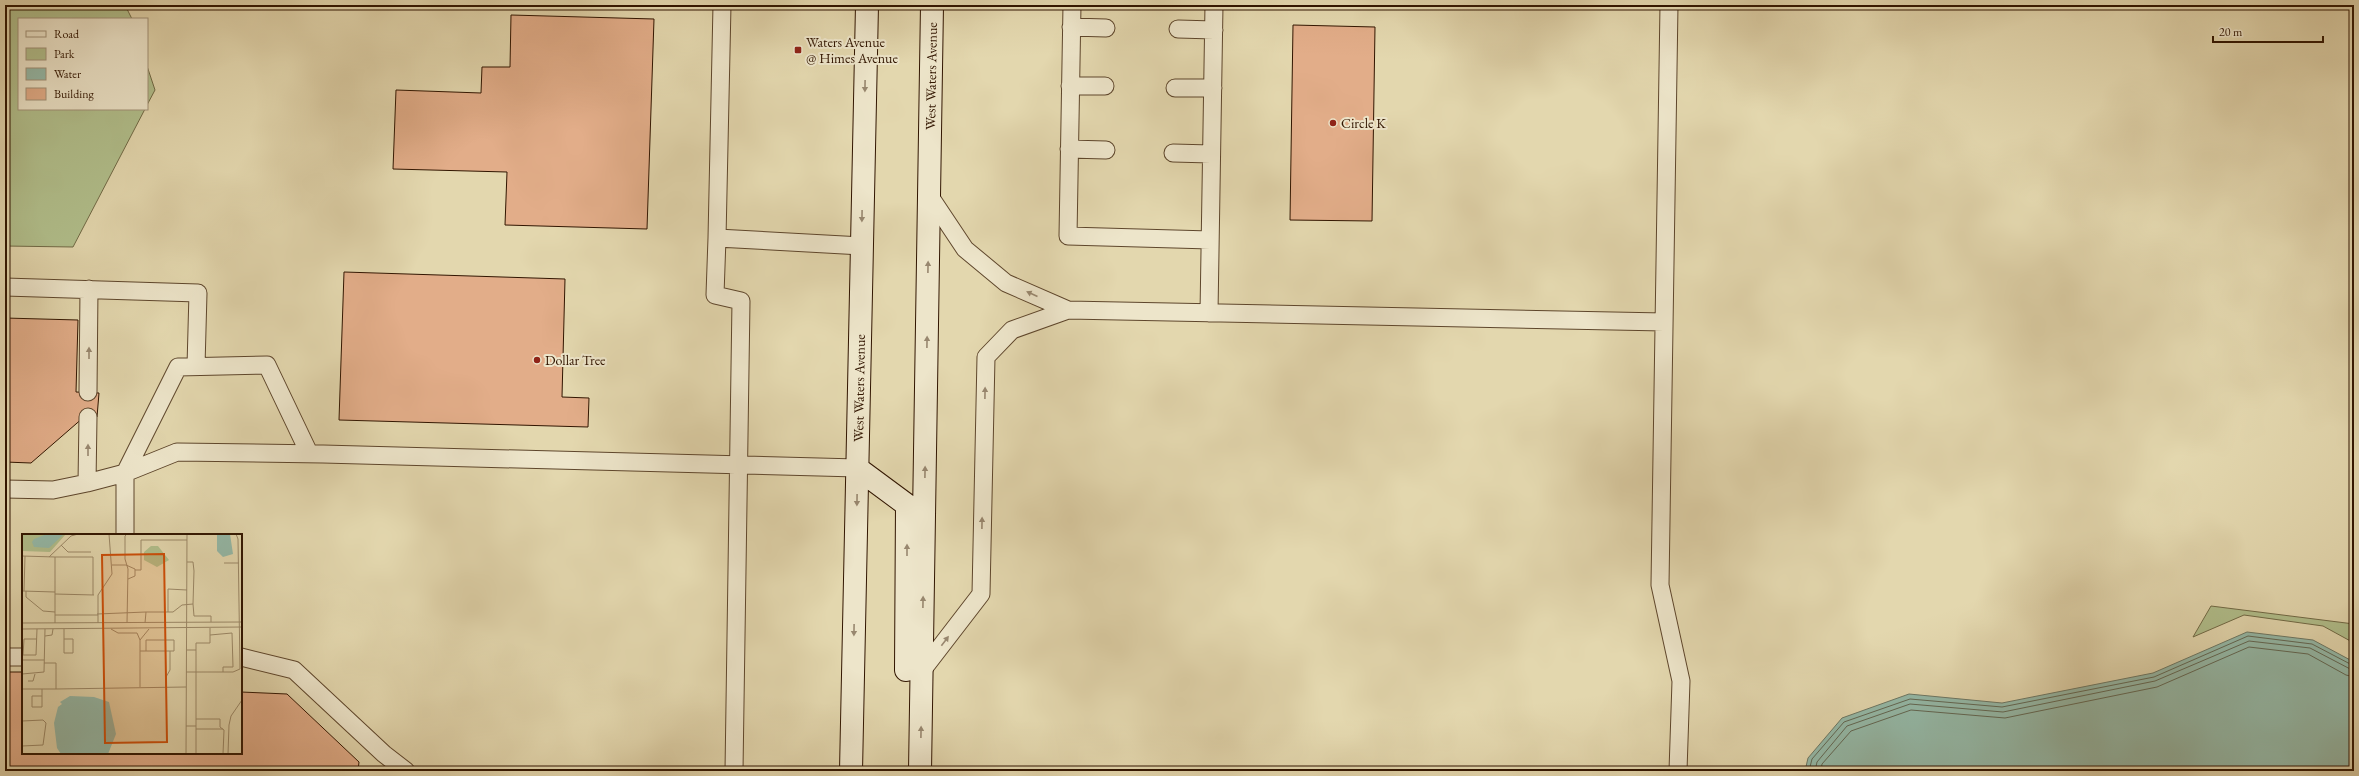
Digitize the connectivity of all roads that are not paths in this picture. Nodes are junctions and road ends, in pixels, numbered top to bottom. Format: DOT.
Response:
graph roads {
  1 [pos="722,5"];
  2 [pos="867,5"];
  3 [pos="932,5"];
  4 [pos="1072,5"];
  5 [pos="1214,5"];
  6 [pos="1669,5"];
  7 [pos="1071,27"];
  8 [pos="1106,28"];
  9 [pos="1178,29"];
  10 [pos="1214,30"];
  11 [pos="1070,86"];
  12 [pos="1105,86"];
  13 [pos="1175,88"];
  14 [pos="1213,88"];
  15 [pos="1069,149"];
  16 [pos="1106,150"];
  17 [pos="1173,153"];
  18 [pos="1212,154"];
  19 [pos="929,195"];
  20 [pos="717,238"];
  21 [pos="1210,240"];
  22 [pos="862,246"];
  23 [pos="5,287"];
  24 [pos="89,289"];
  25 [pos="1068,310"];
  26 [pos="1209,313"];
  27 [pos="1664,322"];
  28 [pos="196,366"];
  29 [pos="88,392"];
  30 [pos="88,417"];
  31 [pos="309,454"];
  32 [pos="737,465"];
  33 [pos="857,468"];
  34 [pos="125,473"];
  35 [pos="87,483"];
  36 [pos="5,489"];
  37 [pos="125,534"];
  38 [pos="5,657"];
  39 [pos="22,657"];
  40 [pos="242,657"];
  41 [pos="922,672"];
  42 [pos="406,771"];
  43 [pos="734,771"];
  44 [pos="851,771"];
  45 [pos="908,771"];
  46 [pos="920,771"];
  47 [pos="1678,771"];
  1 -- 20 [label="lane"];
  2 -- 22 [label="main road, West Waters Avenue, one-way"];
  3 -- 19 [label="main road, West Waters Avenue"];
  4 -- 7 [label="lane"];
  5 -- 10 [label="lane"];
  6 -- 27 [label="lane"];
  7 -- 8 [label="lane"];
  7 -- 11 [label="lane"];
  9 -- 10 [label="lane"];
  10 -- 14 [label="lane"];
  11 -- 12 [label="lane"];
  11 -- 15 [label="lane"];
  13 -- 14 [label="lane"];
  14 -- 18 [label="lane"];
  15 -- 16 [label="lane"];
  15 -- 21 [label="lane"];
  17 -- 18 [label="lane"];
  18 -- 21 [label="lane"];
  25 -- 19 [label="lane, one-way"];
  41 -- 19 [label="main road, West Waters Avenue, one-way"];
  20 -- 22 [label="lane"];
  20 -- 32 [label="lane"];
  21 -- 26 [label="lane"];
  22 -- 33 [label="main road, West Waters Avenue"];
  23 -- 24 [label="lane"];
  24 -- 28 [label="lane"];
  29 -- 24 [label="lane, one-way"];
  25 -- 26 [label="lane"];
  41 -- 25 [label="lane, one-way"];
  26 -- 27 [label="lane"];
  27 -- 47 [label="lane"];
  28 -- 31 [label="lane"];
  28 -- 34 [label="lane"];
  35 -- 30 [label="lane, one-way"];
  31 -- 32 [label="lane"];
  31 -- 34 [label="lane"];
  32 -- 33 [label="lane"];
  32 -- 43 [label="lane"];
  33 -- 44 [label="main road, West Waters Avenue, one-way"];
  45 -- 33 [label="main road, one-way"];
  34 -- 35 [label="lane"];
  34 -- 37 [label="lane"];
  35 -- 36 [label="lane"];
  38 -- 39 [label="lane"];
  40 -- 42 [label="lane"];
  46 -- 41 [label="main road, West Waters Avenue, one-way"];
}
